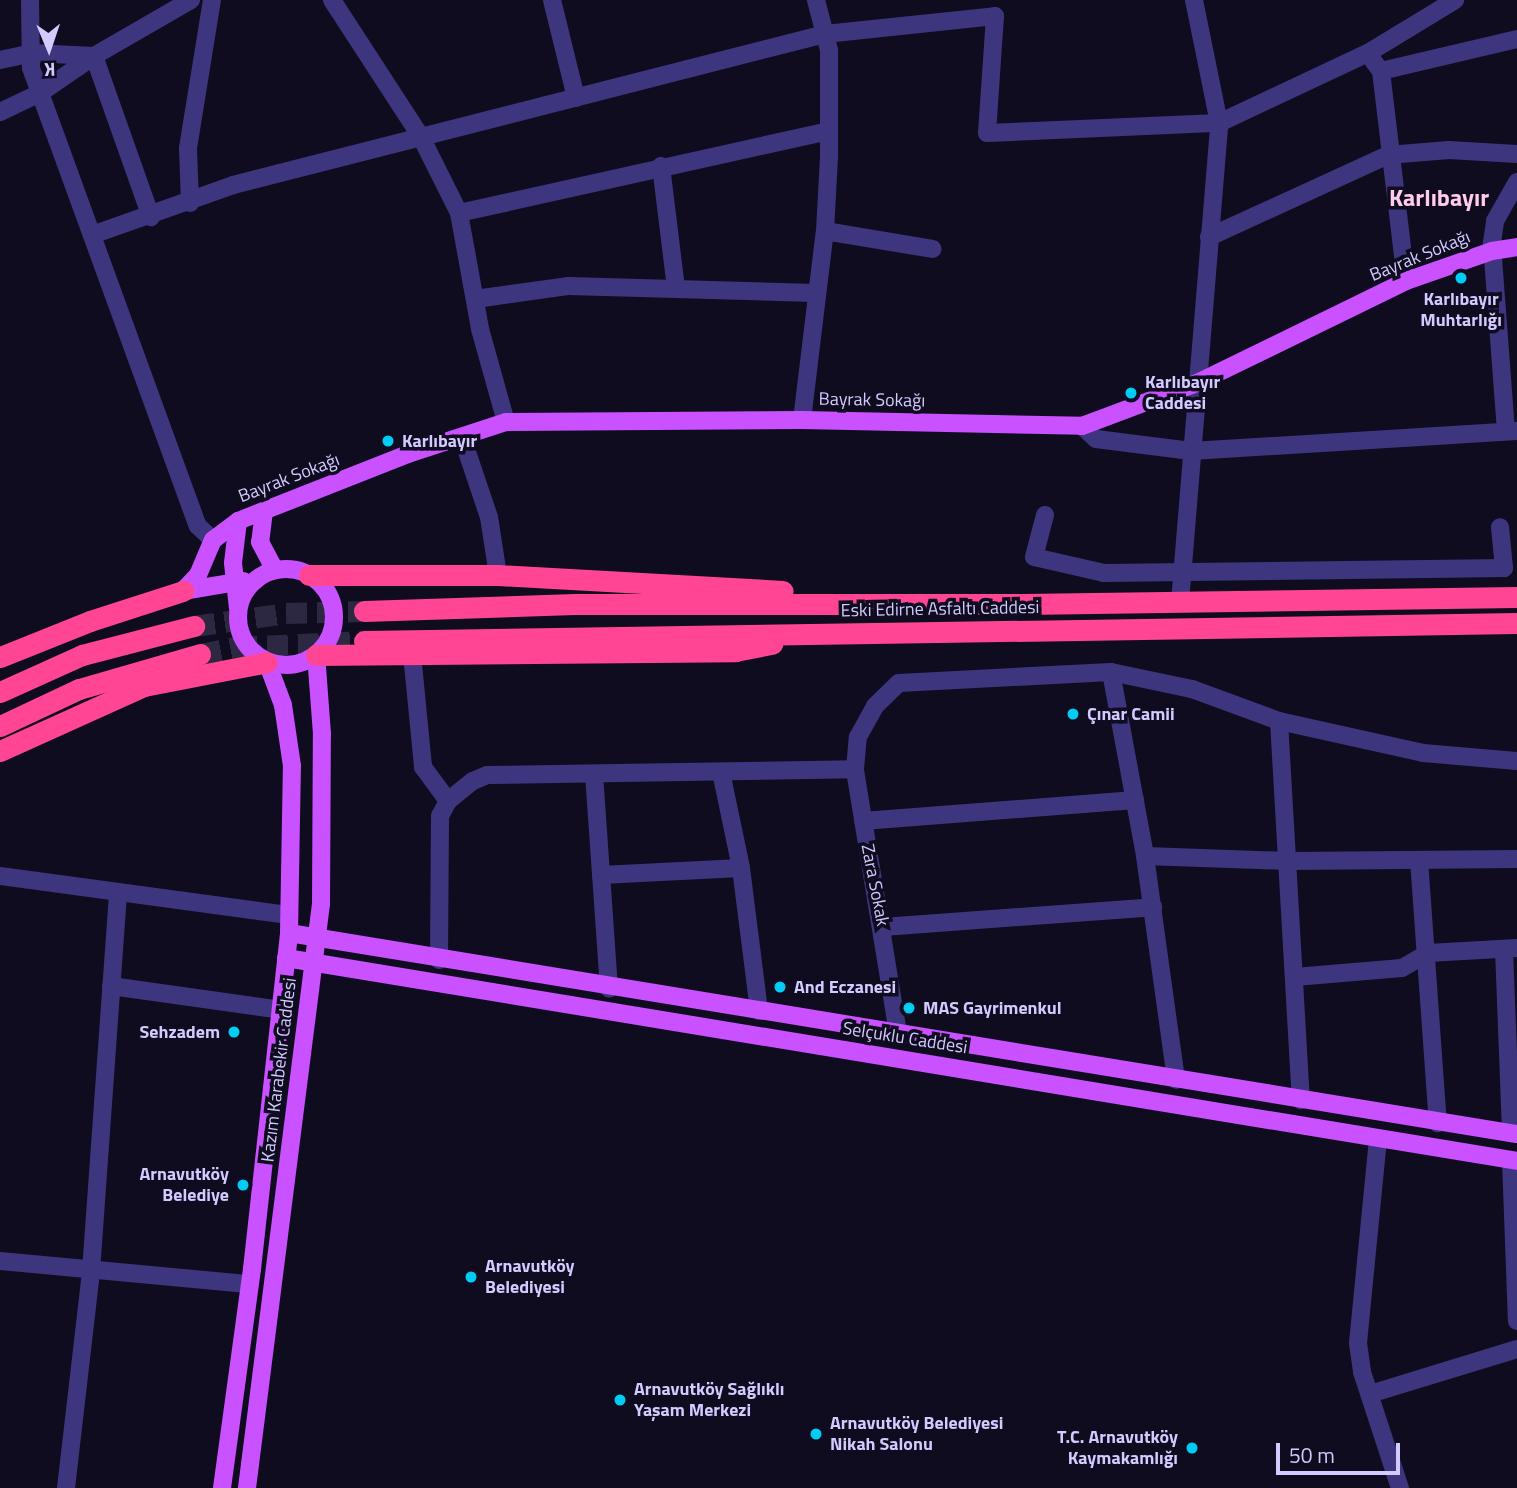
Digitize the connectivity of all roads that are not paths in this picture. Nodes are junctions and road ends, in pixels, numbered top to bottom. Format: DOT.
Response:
graph roads {
  1 [pos="30,0"];
  2 [pos="191,0"];
  3 [pos="212,0"];
  4 [pos="332,0"];
  5 [pos="552,0"];
  6 [pos="816,0"];
  7 [pos="1194,0"];
  8 [pos="1455,0"];
  9 [pos="825,34"];
  10 [pos="1517,39"];
  11 [pos="32,53"];
  12 [pos="1368,53"];
  13 [pos="94,56"];
  14 [pos="0,60"];
  15 [pos="1381,71"];
  16 [pos="40,93"];
  17 [pos="576,98"];
  18 [pos="0,112"];
  19 [pos="1219,123"];
  20 [pos="829,131"];
  21 [pos="422,137"];
  22 [pos="1517,154"];
  23 [pos="1388,155"];
  24 [pos="661,166"];
  25 [pos="1517,182"];
  26 [pos="190,203"];
  27 [pos="459,213"];
  28 [pos="151,217"];
  29 [pos="825,231"];
  30 [pos="92,235"];
  31 [pos="1209,237"];
  32 [pos="1517,247"];
  33 [pos="932,249"];
  34 [pos="1492,251"];
  35 [pos="1406,281"];
  36 [pos="676,288"];
  37 [pos="817,293"];
  38 [pos="475,299"];
  39 [pos="1197,383"];
  40 [pos="802,420"];
  41 [pos="506,422"];
  42 [pos="1082,426"];
  43 [pos="1512,431"];
  44 [pos="462,437"];
  45 [pos="1191,451"];
  46 [pos="264,511"];
  47 [pos="1045,515"];
  48 [pos="238,521"];
  49 [pos="1500,527"];
  50 [pos="213,540"];
  51 [pos="275,570"];
  52 [pos="1182,572"];
  53 [pos="309,575"];
  54 [pos="498,575"];
  55 [pos="254,581"];
  56 [pos="234,582"];
  57 [pos="183,591"];
  58 [pos="1517,597"];
  59 [pos="1180,602"];
  60 [pos="861,603"];
  61 [pos="238,609"];
  62 [pos="364,611"];
  63 [pos="1517,622"];
  64 [pos="194,626"];
  65 [pos="818,634"];
  66 [pos="364,641"];
  67 [pos="200,654"];
  68 [pos="412,654"];
  69 [pos="316,655"];
  70 [pos="0,657"];
  71 [pos="267,662"];
  72 [pos="1111,671"];
  73 [pos="0,692"];
  74 [pos="1279,721"];
  75 [pos="0,726"];
  76 [pos="0,751"];
  77 [pos="1517,761"];
  78 [pos="855,769"];
  79 [pos="721,772"];
  80 [pos="594,774"];
  81 [pos="1135,800"];
  82 [pos="448,801"];
  83 [pos="863,821"];
  84 [pos="1145,856"];
  85 [pos="1517,859"];
  86 [pos="1419,860"];
  87 [pos="1289,861"];
  88 [pos="741,868"];
  89 [pos="601,875"];
  90 [pos="0,876"];
  91 [pos="118,892"];
  92 [pos="1153,907"];
  93 [pos="289,924"];
  94 [pos="883,927"];
  95 [pos="317,939"];
  96 [pos="1510,948"];
  97 [pos="1428,953"];
  98 [pos="286,958"];
  99 [pos="439,960"];
  100 [pos="313,962"];
  101 [pos="1295,976"];
  102 [pos="110,986"];
  103 [pos="609,988"];
  104 [pos="281,1010"];
  105 [pos="760,1011"];
  106 [pos="802,1018"];
  107 [pos="1512,1022"];
  108 [pos="898,1033"];
  109 [pos="798,1041"];
  110 [pos="1176,1080"];
  111 [pos="1301,1100"];
  112 [pos="1176,1104"];
  113 [pos="1438,1123"];
  114 [pos="1514,1133"];
  115 [pos="1378,1139"];
  116 [pos="1514,1161"];
  117 [pos="0,1261"];
  118 [pos="91,1270"];
  119 [pos="250,1284"];
  120 [pos="1517,1321"];
  121 [pos="1517,1349"];
  122 [pos="1370,1394"];
  123 [pos="250,1484"];
  124 [pos="66,1488"];
  125 [pos="222,1488"];
  126 [pos="1401,1488"];
  1 -- 11 [label="street"];
  2 -- 13 [label="street"];
  3 -- 26 [label="street"];
  4 -- 21 [label="street"];
  5 -- 17 [label="street"];
  6 -- 9 [label="street"];
  7 -- 19 [label="street"];
  8 -- 12 [label="street"];
  9 -- 17 [label="street"];
  9 -- 19 [label="street"];
  9 -- 20 [label="street"];
  10 -- 15 [label="street"];
  11 -- 13 [label="street"];
  11 -- 14 [label="street"];
  11 -- 16 [label="street"];
  12 -- 15 [label="street"];
  12 -- 19 [label="street"];
  13 -- 16 [label="street"];
  13 -- 28 [label="street"];
  15 -- 23 [label="street"];
  16 -- 18 [label="street"];
  16 -- 30 [label="street"];
  17 -- 21 [label="street"];
  19 -- 31 [label="street"];
  20 -- 24 [label="street"];
  20 -- 29 [label="street"];
  21 -- 26 [label="street"];
  21 -- 27 [label="street"];
  22 -- 23 [label="street"];
  23 -- 31 [label="street"];
  23 -- 35 [label="street"];
  24 -- 27 [label="street"];
  24 -- 36 [label="street"];
  25 -- 34 [label="street"];
  26 -- 28 [label="street"];
  27 -- 38 [label="street"];
  28 -- 30 [label="street"];
  29 -- 33 [label="street"];
  29 -- 37 [label="street"];
  30 -- 50 [label="street"];
  31 -- 39 [label="street"];
  32 -- 34 [label="main road, Bayrak Sokağı"];
  34 -- 35 [label="main road, Bayrak Sokağı"];
  34 -- 43 [label="street"];
  35 -- 39 [label="main road, Bayrak Sokağı"];
  36 -- 37 [label="street"];
  36 -- 38 [label="street"];
  37 -- 40 [label="street"];
  38 -- 41 [label="street"];
  39 -- 42 [label="main road, Bayrak Sokağı"];
  39 -- 45 [label="street"];
  40 -- 41 [label="main road, Bayrak Sokağı"];
  40 -- 42 [label="main road, Bayrak Sokağı"];
  41 -- 44 [label="main road, Bayrak Sokağı"];
  42 -- 45 [label="street"];
  43 -- 45 [label="street"];
  44 -- 46 [label="main road, Bayrak Sokağı"];
  44 -- 54 [label="street"];
  45 -- 52 [label="street"];
  46 -- 48 [label="main road, Bayrak Sokağı"];
  46 -- 51 [label="main road"];
  47 -- 52 [label="street"];
  48 -- 50 [label="main road, Bayrak Sokağı"];
  48 -- 56 [label="main road"];
  49 -- 52 [label="street"];
  50 -- 57 [label="main road"];
  51 -- 53 [label="main road"];
  51 -- 55 [label="main road"];
  52 -- 59 [label="street"];
  53 -- 54 [label="highway"];
  53 -- 69 [label="main road"];
  54 -- 60 [label="highway"];
  55 -- 56 [label="main road"];
  55 -- 61 [label="main road"];
  56 -- 57 [label="main road"];
  56 -- 61 [label="main road"];
  57 -- 70 [label="highway"];
  58 -- 59 [label="highway, Eski Edirne Asfaltı Caddesi"];
  59 -- 60 [label="highway, Eski Edirne Asfaltı Caddesi"];
  60 -- 62 [label="highway, Eski Edirne Asfaltı Caddesi"];
  61 -- 71 [label="main road"];
  63 -- 65 [label="highway, Eski Edirne Asfaltı Caddesi"];
  64 -- 73 [label="highway"];
  65 -- 66 [label="highway, Eski Edirne Asfaltı Caddesi"];
  65 -- 68 [label="highway"];
  67 -- 75 [label="highway"];
  68 -- 69 [label="highway"];
  68 -- 82 [label="street"];
  69 -- 71 [label="main road"];
  69 -- 95 [label="main road, Kazım Karabekir Caddesi"];
  71 -- 76 [label="highway"];
  71 -- 93 [label="main road, Kazım Karabekir Caddesi"];
  72 -- 74 [label="street"];
  72 -- 78 [label="street, Zara Sokak"];
  72 -- 81 [label="street"];
  74 -- 77 [label="street"];
  74 -- 87 [label="street"];
  78 -- 79 [label="street"];
  78 -- 83 [label="street, Zara Sokak"];
  79 -- 80 [label="street"];
  79 -- 88 [label="street"];
  80 -- 82 [label="street"];
  80 -- 89 [label="street"];
  81 -- 83 [label="street"];
  81 -- 84 [label="street"];
  82 -- 99 [label="street"];
  83 -- 94 [label="street, Zara Sokak"];
  84 -- 87 [label="street"];
  84 -- 92 [label="street"];
  85 -- 86 [label="street"];
  86 -- 87 [label="street"];
  86 -- 97 [label="street"];
  87 -- 101 [label="street"];
  88 -- 89 [label="street"];
  88 -- 105 [label="street"];
  89 -- 103 [label="street"];
  90 -- 91 [label="street"];
  91 -- 93 [label="street"];
  91 -- 102 [label="street"];
  92 -- 94 [label="street"];
  92 -- 110 [label="street"];
  93 -- 95 [label="main road, Selçuklu Caddesi"];
  93 -- 98 [label="main road, Kazım Karabekir Caddesi"];
  94 -- 108 [label="street, Zara Sokak"];
  95 -- 99 [label="main road, Selçuklu Caddesi"];
  95 -- 100 [label="main road, Kazım Karabekir Caddesi"];
  96 -- 97 [label="street"];
  96 -- 107 [label="street"];
  97 -- 101 [label="street"];
  97 -- 113 [label="street"];
  98 -- 100 [label="main road, Selçuklu Caddesi"];
  98 -- 104 [label="main road, Kazım Karabekir Caddesi"];
  99 -- 103 [label="main road, Selçuklu Caddesi"];
  100 -- 109 [label="main road, Selçuklu Caddesi"];
  100 -- 123 [label="main road, Kazım Karabekir Caddesi"];
  101 -- 111 [label="street"];
  102 -- 104 [label="street"];
  102 -- 118 [label="street"];
  103 -- 105 [label="main road, Selçuklu Caddesi"];
  104 -- 119 [label="main road, Kazım Karabekir Caddesi"];
  105 -- 106 [label="main road, Selçuklu Caddesi"];
  106 -- 108 [label="main road, Selçuklu Caddesi"];
  106 -- 109 [label="main road"];
  107 -- 114 [label="street"];
  108 -- 110 [label="main road, Selçuklu Caddesi"];
  109 -- 112 [label="main road, Selçuklu Caddesi"];
  110 -- 111 [label="main road, Selçuklu Caddesi"];
  110 -- 112 [label="main road"];
  111 -- 113 [label="main road, Selçuklu Caddesi"];
  112 -- 115 [label="main road, Selçuklu Caddesi"];
  113 -- 114 [label="main road, Selçuklu Caddesi"];
  115 -- 116 [label="main road, Selçuklu Caddesi"];
  115 -- 122 [label="street"];
  116 -- 120 [label="street"];
  117 -- 118 [label="street"];
  118 -- 119 [label="street"];
  118 -- 124 [label="street"];
  119 -- 125 [label="main road, Kazım Karabekir Caddesi"];
  121 -- 122 [label="street"];
  122 -- 126 [label="street"];
}
